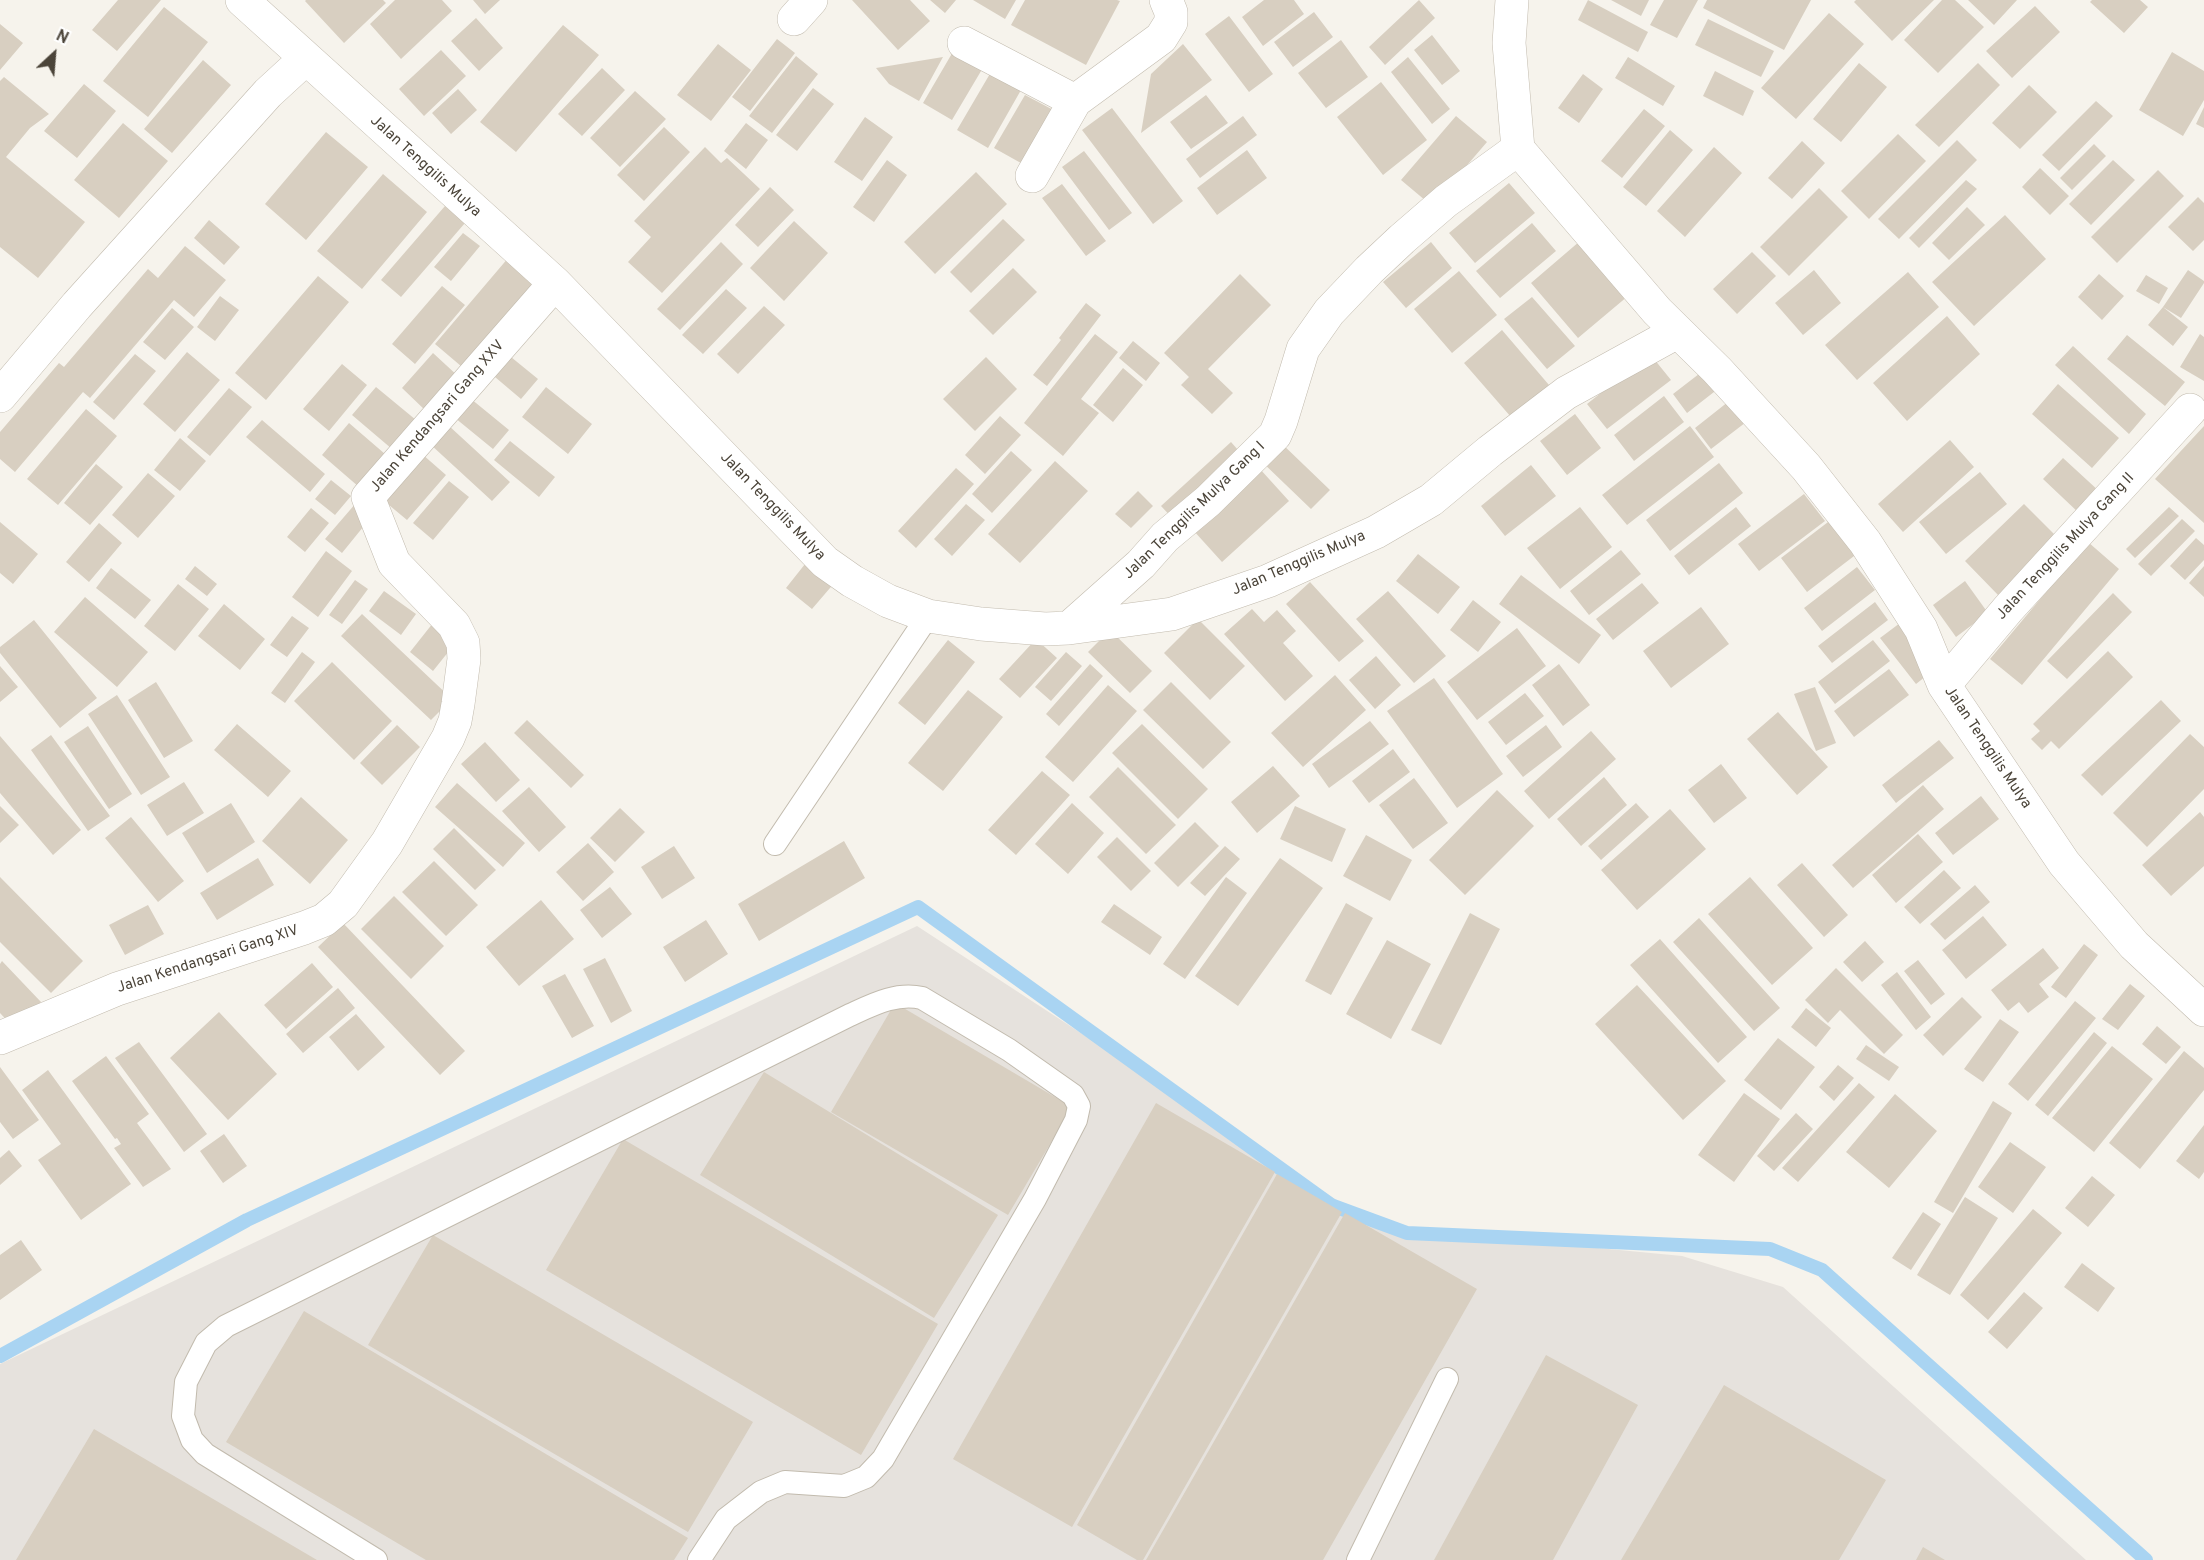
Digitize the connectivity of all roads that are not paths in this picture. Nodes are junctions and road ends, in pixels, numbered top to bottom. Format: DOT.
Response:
graph roads {
  1 [pos="242,0"];
  2 [pos="1166,0"];
  3 [pos="1512,0"];
  4 [pos="964,43"];
  5 [pos="305,59"];
  6 [pos="1075,101"];
  7 [pos="1518,149"];
  8 [pos="1032,176"];
  9 [pos="555,283"];
  10 [pos="1677,332"];
  11 [pos="0,396"];
  12 [pos="2190,411"];
  13 [pos="928,616"];
  14 [pos="1069,628"];
  15 [pos="1944,685"];
  16 [pos="387,843"];
  17 [pos="775,844"];
  18 [pos="2200,999"];
  19 [pos="0,1038"];
  20 [pos="1448,1379"];
  21 [pos="376,1560"];
  22 [pos="699,1560"];
  23 [pos="1358,1560"];
  1 -- 5 [label="street, Jalan Tenggilis Mulya"];
  2 -- 6 [label="street"];
  3 -- 7 [label="street"];
  4 -- 6 [label="street"];
  5 -- 9 [label="street, Jalan Tenggilis Mulya"];
  5 -- 11 [label="street"];
  6 -- 8 [label="street"];
  7 -- 10 [label="street, Jalan Tenggilis Mulya"];
  7 -- 14 [label="street, Jalan Tenggilis Mulya Gang I"];
  9 -- 13 [label="street, Jalan Tenggilis Mulya"];
  9 -- 16 [label="street, Jalan Kendangsari Gang XXV"];
  10 -- 14 [label="street, Jalan Tenggilis Mulya"];
  10 -- 15 [label="street, Jalan Tenggilis Mulya"];
  12 -- 15 [label="street, Jalan Tenggilis Mulya Gang II"];
  13 -- 14 [label="street, Jalan Tenggilis Mulya"];
  13 -- 17 [label="lane"];
  15 -- 18 [label="street, Jalan Tenggilis Mulya"];
  16 -- 19 [label="street, Jalan Kendangsari Gang XIV"];
  20 -- 23 [label="lane"];
  21 -- 22 [label="lane"];
}
